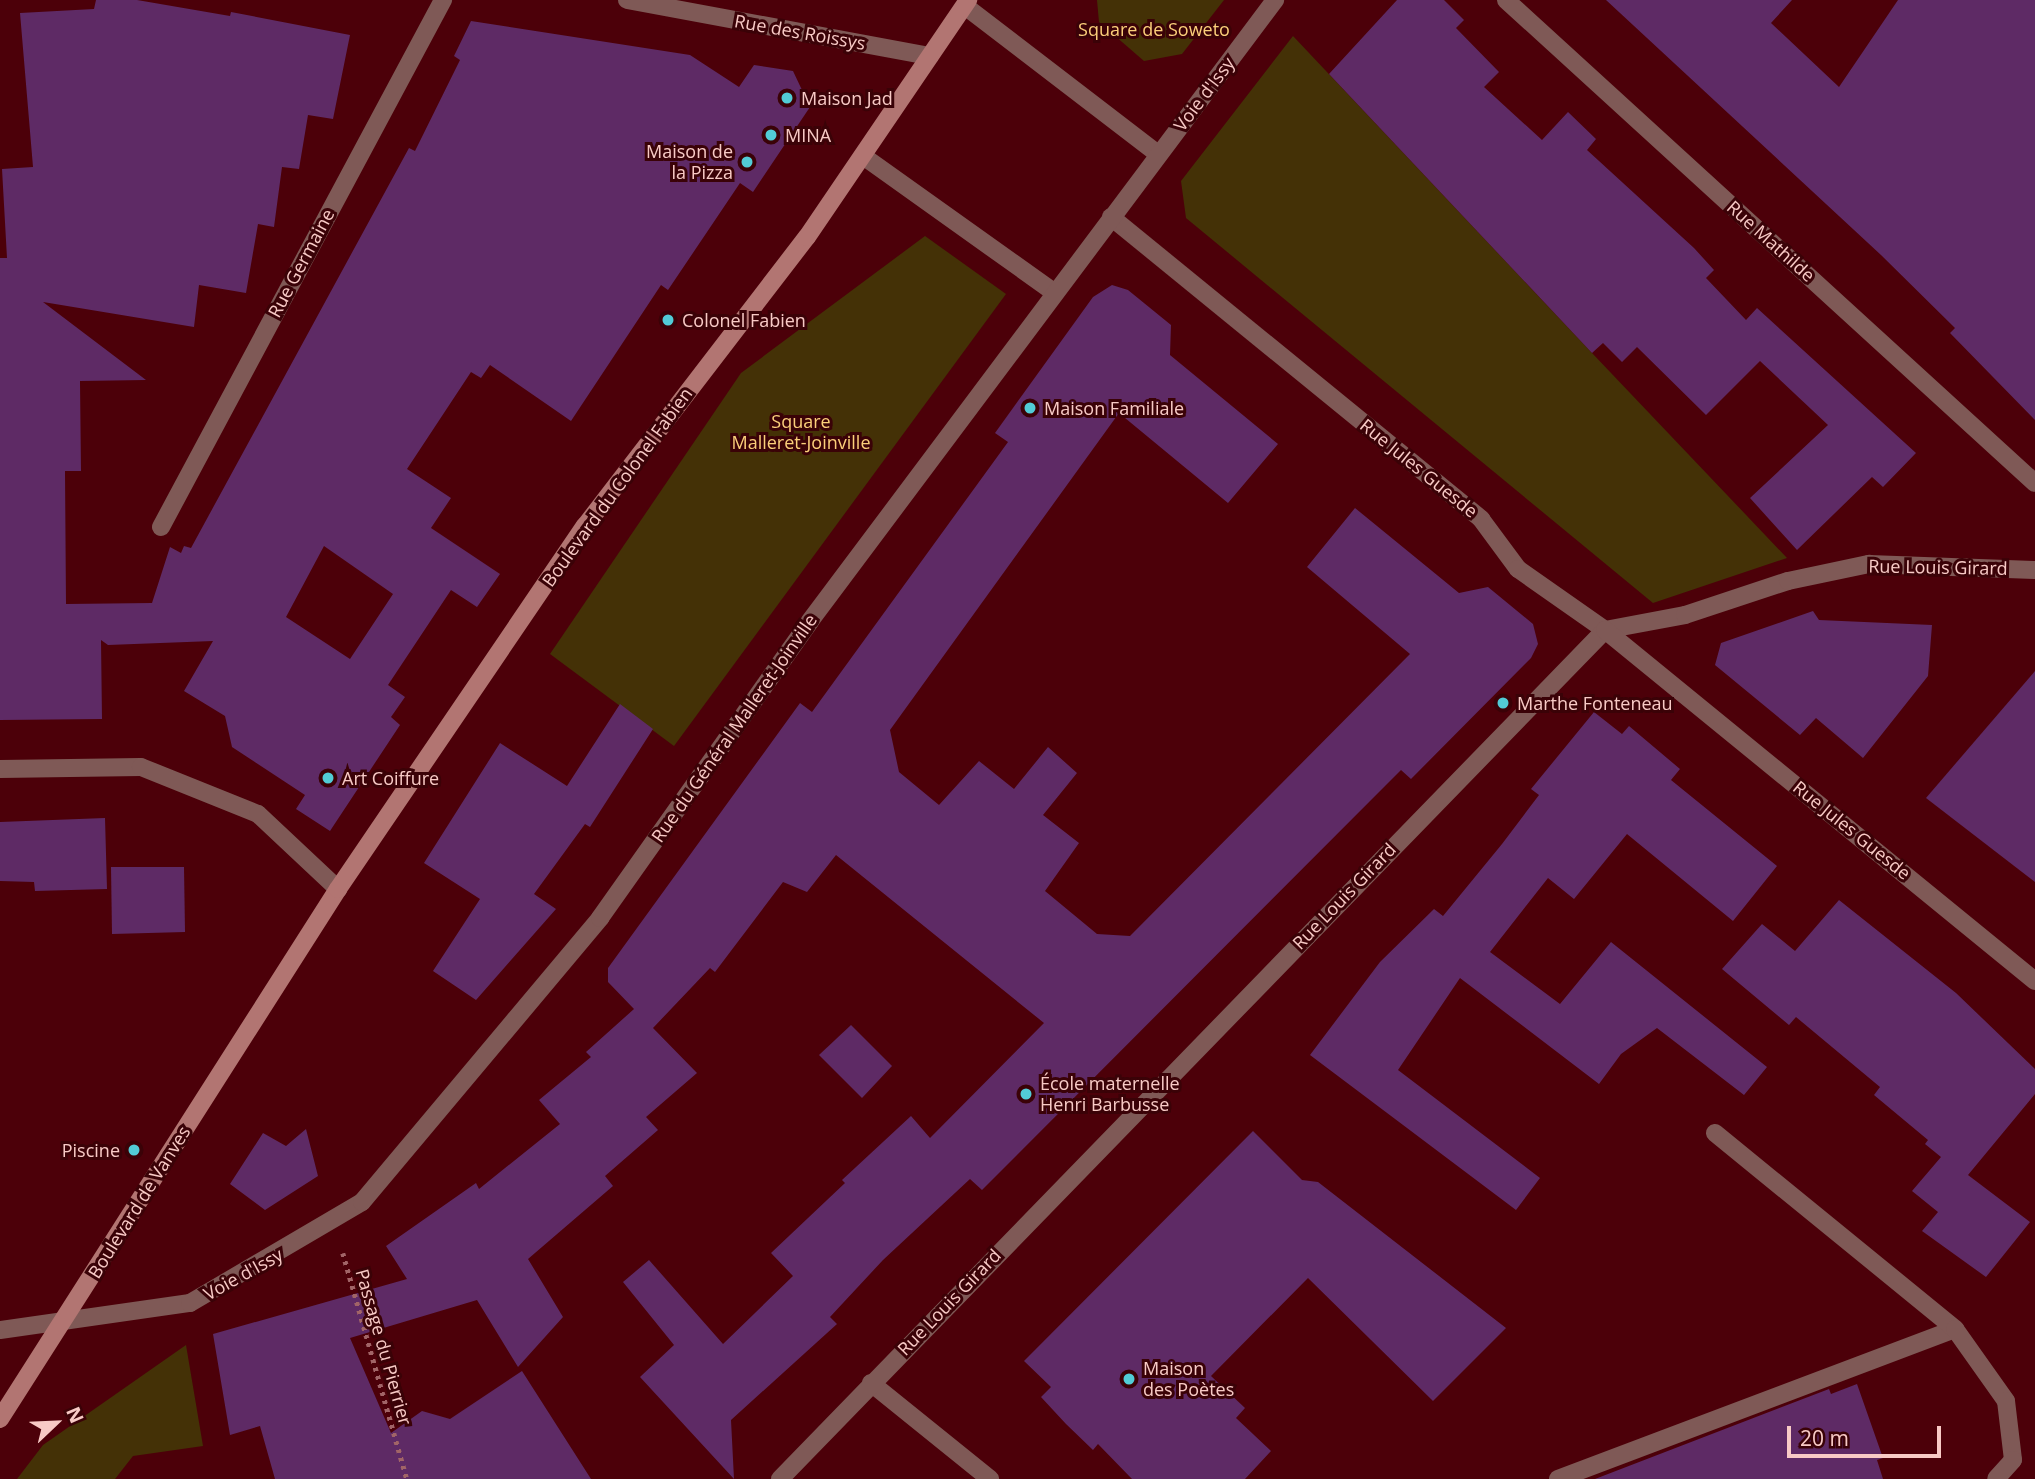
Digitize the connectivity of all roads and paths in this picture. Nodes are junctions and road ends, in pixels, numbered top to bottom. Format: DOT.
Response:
graph roads {
  1 [pos="443,0"];
  2 [pos="627,0"];
  3 [pos="1275,0"];
  4 [pos="1506,0"];
  5 [pos="967,3"];
  6 [pos="930,56"];
  7 [pos="1158,154"];
  8 [pos="863,156"];
  9 [pos="1111,216"];
  10 [pos="1054,292"];
  11 [pos="2035,483"];
  12 [pos="161,527"];
  13 [pos="2035,570"];
  14 [pos="1605,630"];
  15 [pos="0,769"];
  16 [pos="338,889"];
  17 [pos="2035,981"];
  18 [pos="277,983"];
  19 [pos="1715,1133"];
  20 [pos="335,1222"];
  21 [pos="62,1324"];
  22 [pos="1955,1329"];
  23 [pos="0,1330"];
  24 [pos="871,1383"];
  25 [pos="0,1419"];
  26 [pos="407,1479"];
  27 [pos="780,1479"];
  28 [pos="990,1479"];
  29 [pos="1558,1479"];
  30 [pos="1996,1479"];
  1 -- 12 [label="street, Rue Germaine"];
  2 -- 6 [label="street, Rue des Roissys"];
  3 -- 7 [label="street, Voie d'Issy"];
  4 -- 11 [label="street, Rue Mathilde"];
  5 -- 6 [label="main road, Boulevard du Colonel Fabien"];
  5 -- 7 [label="street"];
  6 -- 8 [label="main road, Boulevard du Colonel Fabien"];
  7 -- 9 [label="street"];
  8 -- 10 [label="street"];
  8 -- 16 [label="main road, Boulevard du Colonel Fabien"];
  9 -- 10 [label="street, Rue du Général Malleret-Joinville"];
  9 -- 14 [label="street, Rue Jules Guesde"];
  10 -- 20 [label="street, Rue du Général Malleret-Joinville"];
  13 -- 14 [label="street, Rue Louis Girard"];
  14 -- 17 [label="street, Rue Jules Guesde"];
  14 -- 24 [label="street, Rue Louis Girard"];
  15 -- 16 [label="street"];
  16 -- 18 [label="main road, Boulevard du Colonel Fabien"];
  18 -- 21 [label="main road, Boulevard de Vanves"];
  19 -- 22 [label="street"];
  20 -- 21 [label="street, Voie d'Issy"];
  20 -- 26 [label="path, Passage du Pierrier"];
  21 -- 23 [label="street, Voie d'Issy"];
  21 -- 25 [label="main road, Boulevard de Vanves"];
  22 -- 29 [label="street"];
  22 -- 30 [label="street"];
  24 -- 27 [label="street, Rue Louis Girard"];
  24 -- 28 [label="street"];
}
